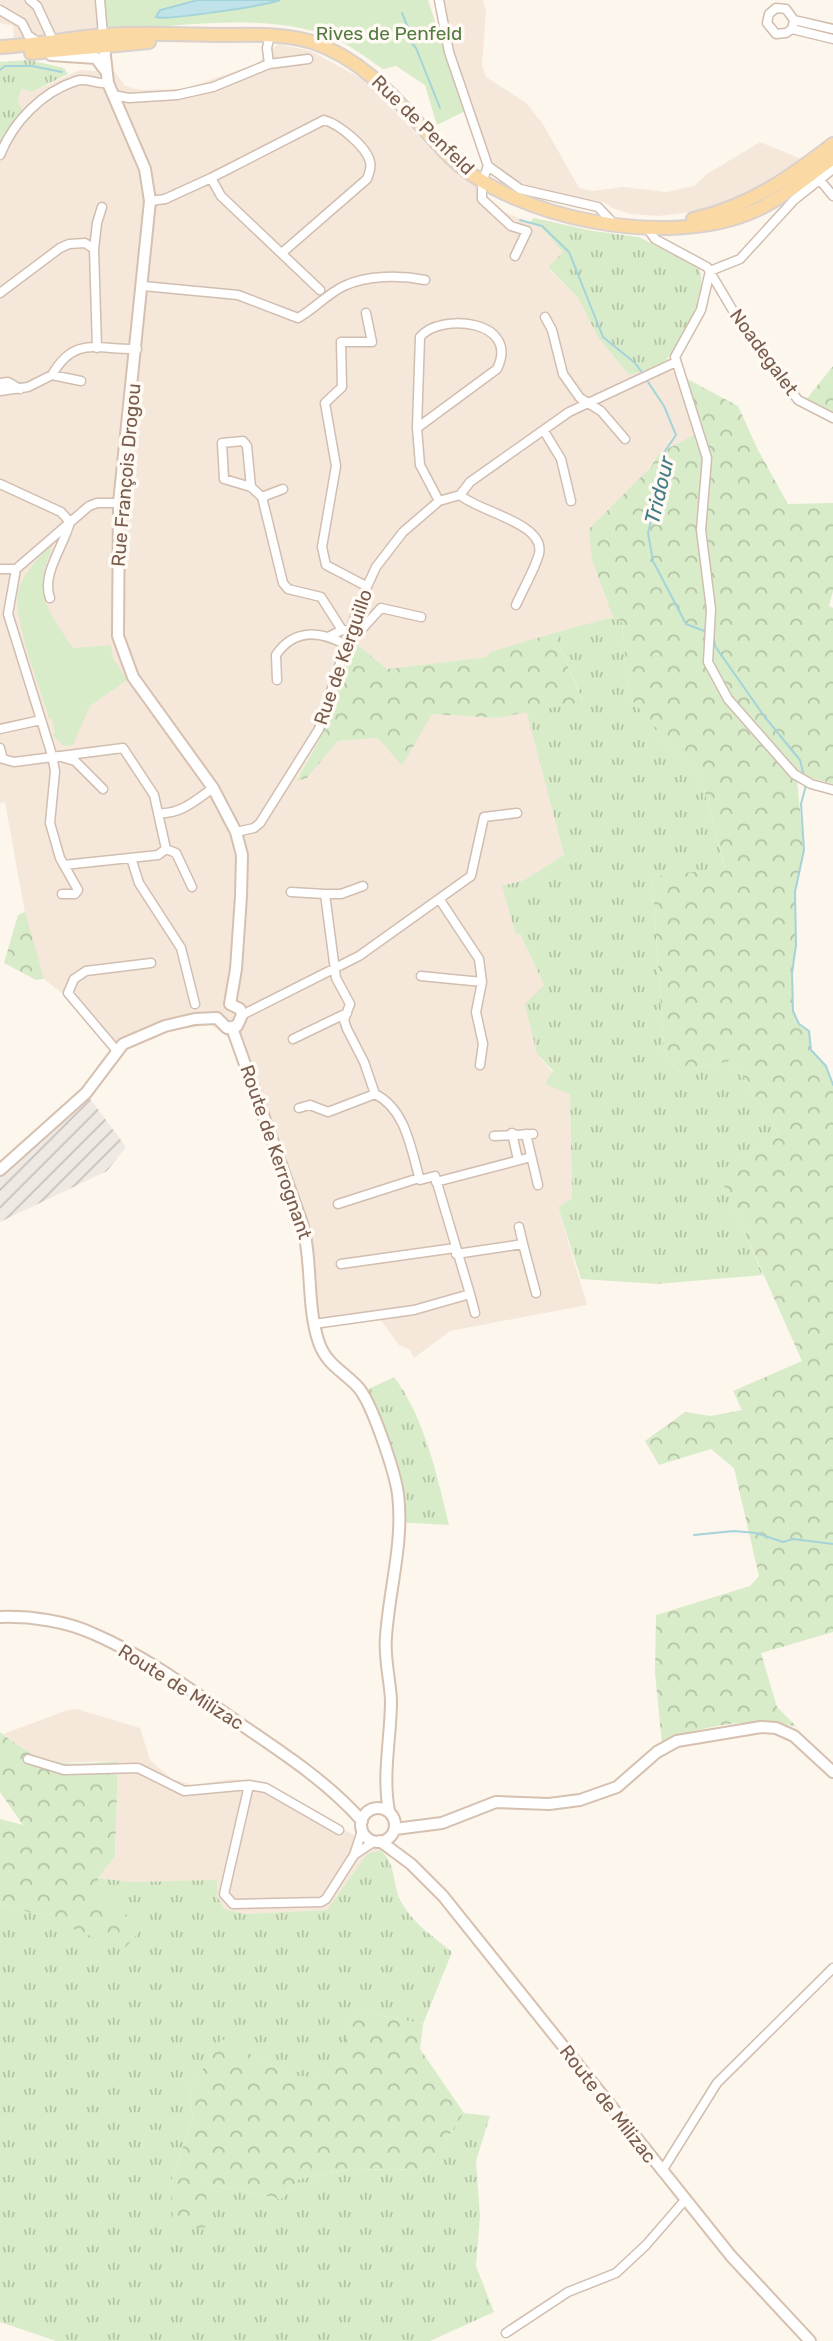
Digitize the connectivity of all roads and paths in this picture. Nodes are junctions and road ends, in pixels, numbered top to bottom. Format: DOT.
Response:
graph roads {
  1 [pos="30,0"];
  2 [pos="100,0"];
  3 [pos="439,0"];
  4 [pos="0,10"];
  5 [pos="833,29"];
  6 [pos="28,35"];
  7 [pos="270,35"];
  8 [pos="833,39"];
  9 [pos="104,41"];
  10 [pos="42,44"];
  11 [pos="19,46"];
  12 [pos="0,47"];
  13 [pos="0,55"];
  14 [pos="307,59"];
  15 [pos="269,64"];
  16 [pos="106,70"];
  17 [pos="108,83"];
  18 [pos="113,96"];
  19 [pos="833,144"];
  20 [pos="0,155"];
  21 [pos="833,158"];
  22 [pos="488,166"];
  23 [pos="833,169"];
  24 [pos="211,178"];
  25 [pos="820,179"];
  26 [pos="482,182"];
  27 [pos="833,196"];
  28 [pos="150,201"];
  29 [pos="102,207"];
  30 [pos="614,224"];
  31 [pos="653,227"];
  32 [pos="94,249"];
  33 [pos="283,252"];
  34 [pos="515,256"];
  35 [pos="710,271"];
  36 [pos="425,280"];
  37 [pos="144,286"];
  38 [pos="320,290"];
  39 [pos="0,293"];
  40 [pos="366,313"];
  41 [pos="545,317"];
  42 [pos="97,348"];
  43 [pos="137,348"];
  44 [pos="676,362"];
  45 [pos="52,375"];
  46 [pos="81,381"];
  47 [pos="0,383"];
  48 [pos="20,389"];
  49 [pos="0,391"];
  50 [pos="586,403"];
  51 [pos="833,418"];
  52 [pos="417,428"];
  53 [pos="544,431"];
  54 [pos="625,439"];
  55 [pos="0,484"];
  56 [pos="251,487"];
  57 [pos="283,489"];
  58 [pos="460,495"];
  59 [pos="262,497"];
  60 [pos="439,501"];
  61 [pos="571,501"];
  62 [pos="119,503"];
  63 [pos="70,522"];
  64 [pos="0,569"];
  65 [pos="16,569"];
  66 [pos="366,586"];
  67 [pos="50,598"];
  68 [pos="516,605"];
  69 [pos="4,612"];
  70 [pos="332,612"];
  71 [pos="421,617"];
  72 [pos="346,631"];
  73 [pos="330,636"];
  74 [pos="346,645"];
  75 [pos="277,680"];
  76 [pos="41,720"];
  77 [pos="0,729"];
  78 [pos="0,748"];
  79 [pos="52,755"];
  80 [pos="213,788"];
  81 [pos="103,789"];
  82 [pos="833,790"];
  83 [pos="158,813"];
  84 [pos="517,814"];
  85 [pos="236,832"];
  86 [pos="166,849"];
  87 [pos="131,858"];
  88 [pos="64,865"];
  89 [pos="363,886"];
  90 [pos="192,887"];
  91 [pos="291,892"];
  92 [pos="62,894"];
  93 [pos="326,894"];
  94 [pos="440,900"];
  95 [pos="151,963"];
  96 [pos="336,968"];
  97 [pos="421,976"];
  98 [pos="482,982"];
  99 [pos="195,1004"];
  100 [pos="230,1004"];
  101 [pos="347,1013"];
  102 [pos="242,1014"];
  103 [pos="217,1018"];
  104 [pos="232,1028"];
  105 [pos="293,1040"];
  106 [pos="117,1051"];
  107 [pos="480,1065"];
  108 [pos="375,1094"];
  109 [pos="299,1108"];
  110 [pos="512,1133"];
  111 [pos="494,1136"];
  112 [pos="531,1157"];
  113 [pos="518,1160"];
  114 [pos="0,1170"];
  115 [pos="419,1178"];
  116 [pos="436,1182"];
  117 [pos="538,1185"];
  118 [pos="338,1204"];
  119 [pos="519,1227"];
  120 [pos="523,1244"];
  121 [pos="455,1251"];
  122 [pos="341,1264"];
  123 [pos="536,1293"];
  124 [pos="470,1294"];
  125 [pos="475,1313"];
  126 [pos="314,1324"];
  127 [pos="0,1617"];
  128 [pos="27,1759"];
  129 [pos="833,1772"];
  130 [pos="249,1785"];
  131 [pos="385,1790"];
  132 [pos="343,1799"];
  133 [pos="371,1809"];
  134 [pos="390,1813"];
  135 [pos="431,1824"];
  136 [pos="362,1826"];
  137 [pos="340,1830"];
  138 [pos="394,1831"];
  139 [pos="378,1841"];
  140 [pos="354,1855"];
  141 [pos="411,1864"];
  142 [pos="833,1968"];
  143 [pos="662,2171"];
  144 [pos="685,2200"];
  145 [pos="506,2333"];
  146 [pos="810,2341"];
  1 -- 10 [label="street"];
  2 -- 9 [label="street"];
  3 -- 22 [label="street"];
  4 -- 6 [label="street"];
  5 -- 8 [label="street"];
  6 -- 10 [label="street"];
  6 -- 11 [label="street"];
  7 -- 9 [label="main road, Rue de Penfeld"];
  7 -- 15 [label="street"];
  7 -- 26 [label="main road, Rue de Penfeld"];
  9 -- 10 [label="main road, Rue de Penfeld"];
  9 -- 16 [label="street, Rue François Drogou"];
  10 -- 11 [label="main road"];
  10 -- 13 [label="main road"];
  10 -- 16 [label="street"];
  11 -- 12 [label="main road"];
  14 -- 15 [label="street"];
  15 -- 18 [label="street"];
  16 -- 17 [label="street, Rue François Drogou"];
  17 -- 18 [label="street, Rue François Drogou"];
  17 -- 20 [label="street"];
  18 -- 28 [label="street, Rue François Drogou"];
  19 -- 31 [label="main road"];
  21 -- 31 [label="main road"];
  22 -- 26 [label="street"];
  22 -- 30 [label="street"];
  23 -- 25 [label="street"];
  24 -- 28 [label="street"];
  24 -- 33 [label="street"];
  24 -- 33 [label="street"];
  25 -- 27 [label="street"];
  25 -- 35 [label="street"];
  26 -- 30 [label="main road"];
  26 -- 34 [label="street, Rue de Penfeld"];
  28 -- 37 [label="street, Rue François Drogou"];
  29 -- 32 [label="street"];
  30 -- 31 [label="main road"];
  31 -- 35 [label="street"];
  32 -- 39 [label="street"];
  32 -- 42 [label="street"];
  33 -- 38 [label="street"];
  35 -- 44 [label="street"];
  35 -- 51 [label="street, Noadegalet"];
  36 -- 37 [label="street"];
  37 -- 43 [label="street, Rue François Drogou"];
  40 -- 66 [label="street"];
  41 -- 50 [label="street"];
  42 -- 43 [label="street"];
  42 -- 45 [label="street"];
  43 -- 62 [label="street, Rue François Drogou"];
  44 -- 50 [label="street, Rue de Kerguillo"];
  44 -- 82 [label="street"];
  45 -- 46 [label="street"];
  45 -- 48 [label="street"];
  47 -- 48 [label="street"];
  48 -- 49 [label="street"];
  50 -- 53 [label="street, Rue de Kerguillo"];
  50 -- 54 [label="street"];
  52 -- 52 [label="street"];
  52 -- 60 [label="street"];
  53 -- 58 [label="street, Rue de Kerguillo"];
  53 -- 61 [label="street"];
  55 -- 63 [label="street"];
  56 -- 56 [label="street"];
  56 -- 59 [label="street"];
  57 -- 59 [label="street"];
  58 -- 60 [label="street, Rue de Kerguillo"];
  58 -- 68 [label="street"];
  59 -- 70 [label="street"];
  60 -- 66 [label="street, Rue de Kerguillo"];
  62 -- 63 [label="street"];
  62 -- 80 [label="street, Rue François Drogou"];
  63 -- 65 [label="street"];
  63 -- 67 [label="street"];
  64 -- 65 [label="street"];
  65 -- 69 [label="street"];
  66 -- 72 [label="street, Rue de Kerguillo"];
  69 -- 76 [label="street"];
  70 -- 72 [label="street"];
  70 -- 73 [label="street"];
  71 -- 72 [label="street"];
  72 -- 73 [label="street"];
  72 -- 74 [label="street, Rue de Kerguillo"];
  73 -- 74 [label="street"];
  73 -- 75 [label="street"];
  74 -- 85 [label="street, Rue de Kerguillo"];
  76 -- 77 [label="street"];
  76 -- 79 [label="street"];
  78 -- 79 [label="street"];
  79 -- 81 [label="street"];
  79 -- 83 [label="street"];
  79 -- 88 [label="street"];
  80 -- 83 [label="street"];
  80 -- 85 [label="street, Rue François Drogou"];
  83 -- 86 [label="street"];
  84 -- 94 [label="street"];
  85 -- 100 [label="street, Rue François Drogou"];
  86 -- 87 [label="street"];
  86 -- 90 [label="street"];
  87 -- 88 [label="street"];
  87 -- 99 [label="street"];
  88 -- 92 [label="street"];
  89 -- 93 [label="street"];
  91 -- 93 [label="street"];
  93 -- 96 [label="street"];
  94 -- 96 [label="street"];
  94 -- 98 [label="street"];
  95 -- 106 [label="street"];
  96 -- 101 [label="street"];
  96 -- 102 [label="street"];
  97 -- 98 [label="street"];
  98 -- 107 [label="street"];
  100 -- 102 [label="street"];
  100 -- 103 [label="street"];
  101 -- 105 [label="street"];
  101 -- 108 [label="street"];
  102 -- 104 [label="street"];
  103 -- 104 [label="street"];
  103 -- 106 [label="street"];
  104 -- 126 [label="street, Route de Kerrognant"];
  106 -- 114 [label="street"];
  108 -- 109 [label="street"];
  108 -- 115 [label="street"];
  110 -- 111 [label="street"];
  110 -- 112 [label="street"];
  110 -- 113 [label="street"];
  112 -- 113 [label="street"];
  112 -- 117 [label="street"];
  113 -- 116 [label="street"];
  115 -- 116 [label="street"];
  115 -- 118 [label="street"];
  116 -- 121 [label="street"];
  119 -- 120 [label="street"];
  120 -- 121 [label="street"];
  120 -- 123 [label="street"];
  121 -- 122 [label="street"];
  121 -- 124 [label="street"];
  124 -- 125 [label="street"];
  124 -- 126 [label="street"];
  126 -- 131 [label="street, Route de Kerrognant"];
  127 -- 132 [label="street, Route de Milizac"];
  128 -- 130 [label="street"];
  129 -- 135 [label="street"];
  130 -- 137 [label="street"];
  130 -- 140 [label="street"];
  131 -- 133 [label="street"];
  131 -- 134 [label="street"];
  132 -- 133 [label="street, Route de Milizac"];
  132 -- 136 [label="street, Route de Milizac"];
  133 -- 134 [label="street"];
  133 -- 136 [label="street"];
  134 -- 135 [label="street"];
  134 -- 138 [label="street"];
  135 -- 138 [label="street"];
  136 -- 139 [label="street"];
  136 -- 140 [label="street"];
  138 -- 139 [label="street"];
  138 -- 141 [label="street, Route de Milizac"];
  139 -- 140 [label="street"];
  139 -- 141 [label="street, Route de Milizac"];
  141 -- 143 [label="street, Route de Milizac"];
  142 -- 143 [label="street"];
  143 -- 144 [label="street, Route de Milizac"];
  144 -- 145 [label="street"];
  144 -- 146 [label="street, Route de Milizac"];
}
